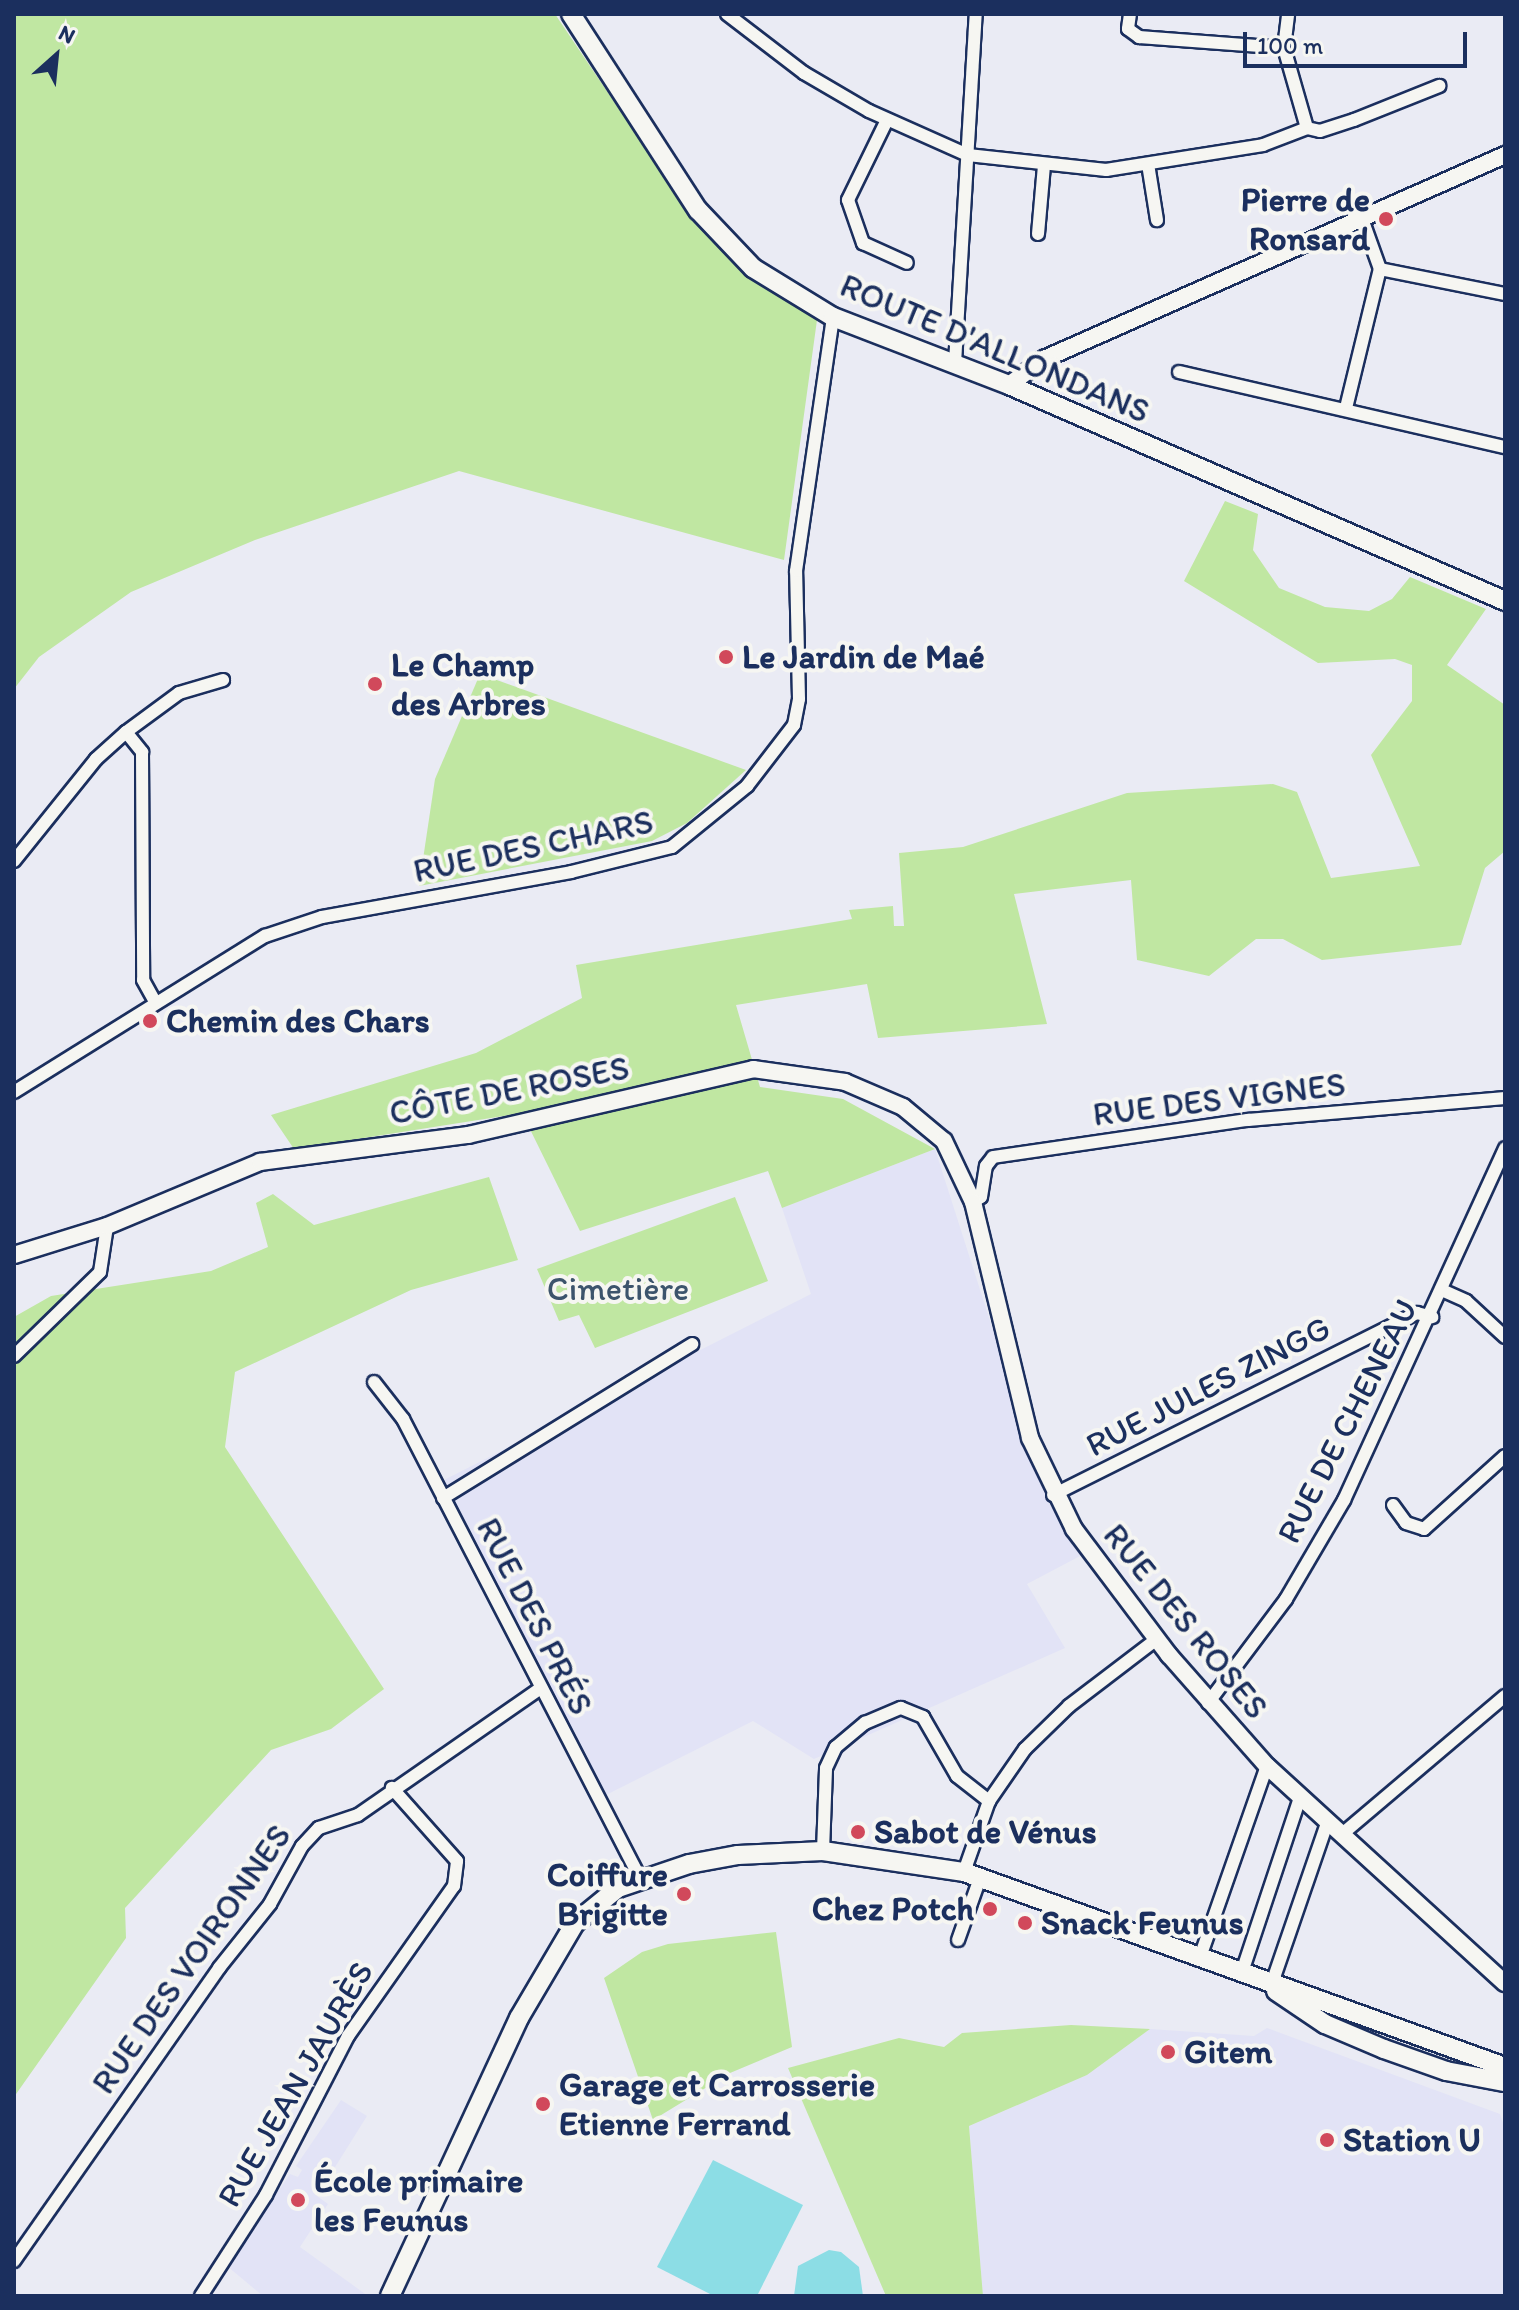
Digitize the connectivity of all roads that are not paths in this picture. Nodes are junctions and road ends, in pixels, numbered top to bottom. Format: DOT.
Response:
graph roads {
  1 [pos="571,14"];
  2 [pos="727,14"];
  3 [pos="976,14"];
  4 [pos="1130,14"];
  5 [pos="1288,14"];
  6 [pos="1284,48"];
  7 [pos="1439,86"];
  8 [pos="887,120"];
  9 [pos="1307,128"];
  10 [pos="968,155"];
  11 [pos="1505,155"];
  12 [pos="1148,164"];
  13 [pos="1044,166"];
  14 [pos="1361,216"];
  15 [pos="1157,220"];
  16 [pos="1038,234"];
  17 [pos="907,263"];
  18 [pos="1380,269"];
  19 [pos="1505,294"];
  20 [pos="833,317"];
  21 [pos="955,363"];
  22 [pos="1179,372"];
  23 [pos="1009,385"];
  24 [pos="1346,408"];
  25 [pos="1505,447"];
  26 [pos="1505,601"];
  27 [pos="223,680"];
  28 [pos="126,732"];
  29 [pos="14,861"];
  30 [pos="155,1002"];
  31 [pos="14,1092"];
  32 [pos="1505,1098"];
  33 [pos="1505,1148"];
  34 [pos="973,1202"];
  35 [pos="107,1226"];
  36 [pos="14,1255"];
  37 [pos="1444,1291"];
  38 [pos="1432,1317"];
  39 [pos="1505,1337"];
  40 [pos="692,1344"];
  41 [pos="14,1356"];
  42 [pos="374,1382"];
  43 [pos="1505,1456"];
  44 [pos="1053,1495"];
  45 [pos="443,1498"];
  46 [pos="1393,1505"];
  47 [pos="1157,1639"];
  48 [pos="541,1688"];
  49 [pos="1505,1696"];
  50 [pos="1208,1703"];
  51 [pos="1267,1766"];
  52 [pos="392,1788"];
  53 [pos="1300,1798"];
  54 [pos="989,1801"];
  55 [pos="1327,1823"];
  56 [pos="1341,1835"];
  57 [pos="823,1851"];
  58 [pos="972,1875"];
  59 [pos="640,1878"];
  60 [pos="958,1940"];
  61 [pos="1199,1960"];
  62 [pos="1241,1975"];
  63 [pos="1505,1983"];
  64 [pos="1271,1986"];
  65 [pos="1505,2067"];
  66 [pos="1505,2082"];
  67 [pos="14,2261"];
  68 [pos="201,2296"];
  69 [pos="390,2296"];
  1 -- 20 [label="main road, ROUTE D'ALLONDANS"];
  2 -- 8 [label="street"];
  3 -- 10 [label="street"];
  4 -- 6 [label="street"];
  5 -- 6 [label="street"];
  6 -- 9 [label="street"];
  7 -- 9 [label="street"];
  8 -- 10 [label="street"];
  8 -- 17 [label="street"];
  9 -- 12 [label="street"];
  10 -- 13 [label="street"];
  10 -- 21 [label="street"];
  11 -- 14 [label="street"];
  12 -- 13 [label="street"];
  12 -- 15 [label="street"];
  13 -- 16 [label="street"];
  14 -- 18 [label="street"];
  14 -- 23 [label="street"];
  18 -- 19 [label="street"];
  18 -- 24 [label="street"];
  20 -- 21 [label="main road, ROUTE D'ALLONDANS"];
  20 -- 30 [label="street, RUE DES CHARS"];
  21 -- 23 [label="main road, ROUTE D'ALLONDANS"];
  22 -- 24 [label="street"];
  23 -- 26 [label="main road, ROUTE D'ALLONDANS"];
  24 -- 25 [label="street"];
  27 -- 28 [label="street"];
  28 -- 29 [label="street"];
  28 -- 30 [label="street"];
  30 -- 31 [label="street, RUE DES CHARS"];
  32 -- 34 [label="street, RUE DES VIGNES"];
  33 -- 37 [label="street, RUE DE CHENEAU"];
  34 -- 35 [label="street, CÔTE DE ROSES"];
  34 -- 44 [label="street, RUE DES ROSES"];
  35 -- 36 [label="street, CÔTE DE ROSES"];
  35 -- 41 [label="street"];
  37 -- 38 [label="street, RUE DE CHENEAU"];
  37 -- 39 [label="street"];
  38 -- 44 [label="street, RUE JULES ZINGG"];
  38 -- 50 [label="street, RUE DE CHENEAU"];
  40 -- 45 [label="street"];
  42 -- 45 [label="street, RUE DES PRÉS"];
  43 -- 46 [label="street"];
  44 -- 47 [label="street, RUE DES ROSES"];
  45 -- 48 [label="street, RUE DES PRÉS"];
  47 -- 50 [label="street, RUE DES ROSES"];
  47 -- 54 [label="street"];
  48 -- 52 [label="street, RUE DES VOIRONNES"];
  48 -- 59 [label="street, RUE DES PRÉS"];
  49 -- 56 [label="street"];
  50 -- 51 [label="street, RUE DES ROSES"];
  51 -- 53 [label="street, RUE DES ROSES"];
  51 -- 61 [label="street"];
  52 -- 67 [label="street, RUE DES VOIRONNES"];
  52 -- 68 [label="street, RUE JEAN JAURÈS"];
  53 -- 55 [label="street, RUE DES ROSES"];
  53 -- 62 [label="street"];
  54 -- 57 [label="street"];
  54 -- 58 [label="street"];
  55 -- 56 [label="street, RUE DES ROSES"];
  55 -- 64 [label="street"];
  56 -- 63 [label="street, RUE DES ROSES"];
  57 -- 58 [label="main road"];
  57 -- 59 [label="main road"];
  58 -- 60 [label="street"];
  58 -- 61 [label="main road"];
  59 -- 69 [label="main road"];
  61 -- 62 [label="main road"];
  62 -- 64 [label="main road"];
  64 -- 65 [label="main road"];
  64 -- 66 [label="main road"];
}
